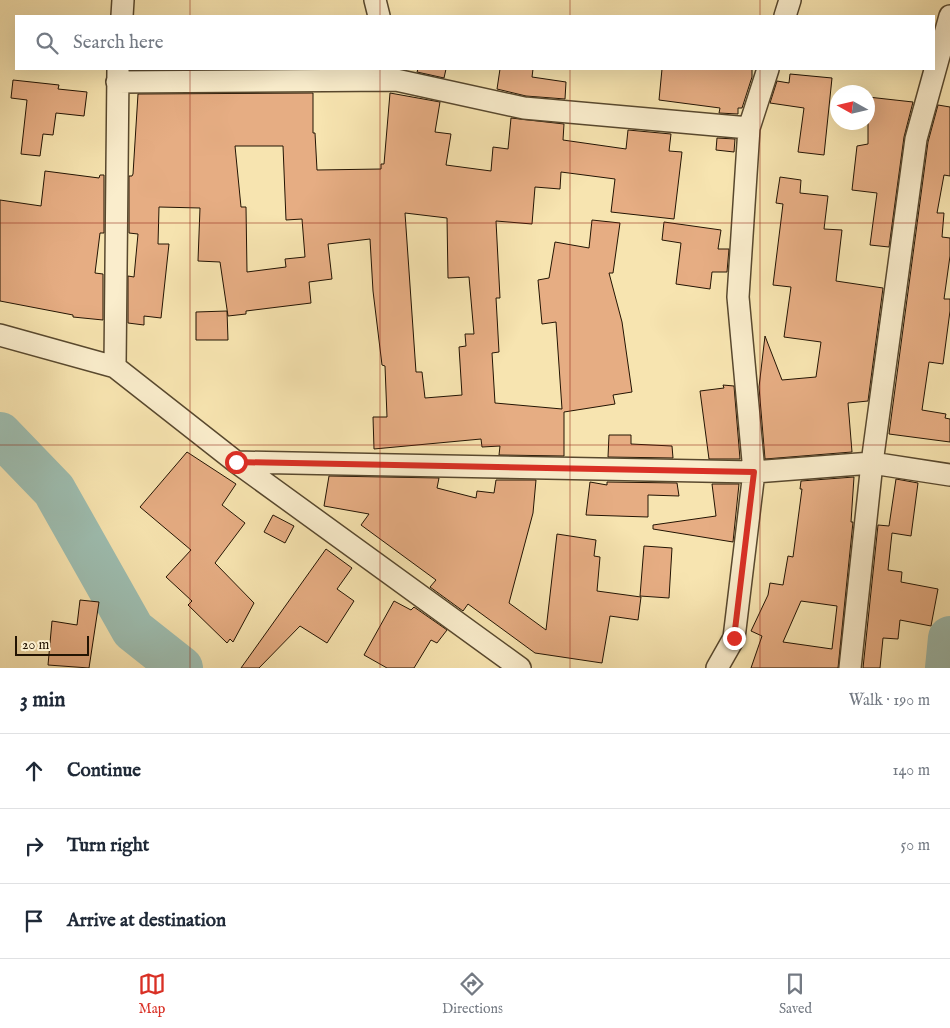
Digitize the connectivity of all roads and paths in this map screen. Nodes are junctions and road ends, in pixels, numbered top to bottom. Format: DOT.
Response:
graph roads {
  1 [pos="123,0"];
  2 [pos="375,0"];
  3 [pos="790,0"];
  4 [pos="122,15"];
  5 [pos="379,15"];
  6 [pos="785,15"];
  7 [pos="950,16"];
  8 [pos="768,70"];
  9 [pos="395,74"];
  10 [pos="118,76"];
  11 [pos="749,128"];
  12 [pos="0,335"];
  13 [pos="115,367"];
  14 [pos="236,462"];
  15 [pos="872,463"];
  16 [pos="754,472"];
  17 [pos="950,475"];
  18 [pos="520,668"];
  19 [pos="717,668"];
  20 [pos="850,668"];
  1 -- 4 [label="street"];
  2 -- 5 [label="street"];
  3 -- 6 [label="street"];
  7 -- 15 [label="street"];
  8 -- 11 [label="street"];
  9 -- 10 [label="street"];
  9 -- 11 [label="street"];
  10 -- 13 [label="street"];
  11 -- 16 [label="street"];
  12 -- 13 [label="street"];
  13 -- 14 [label="street"];
  14 -- 16 [label="street"];
  14 -- 18 [label="street"];
  15 -- 16 [label="street"];
  15 -- 17 [label="street"];
  15 -- 20 [label="street"];
  16 -- 19 [label="street"];
}
